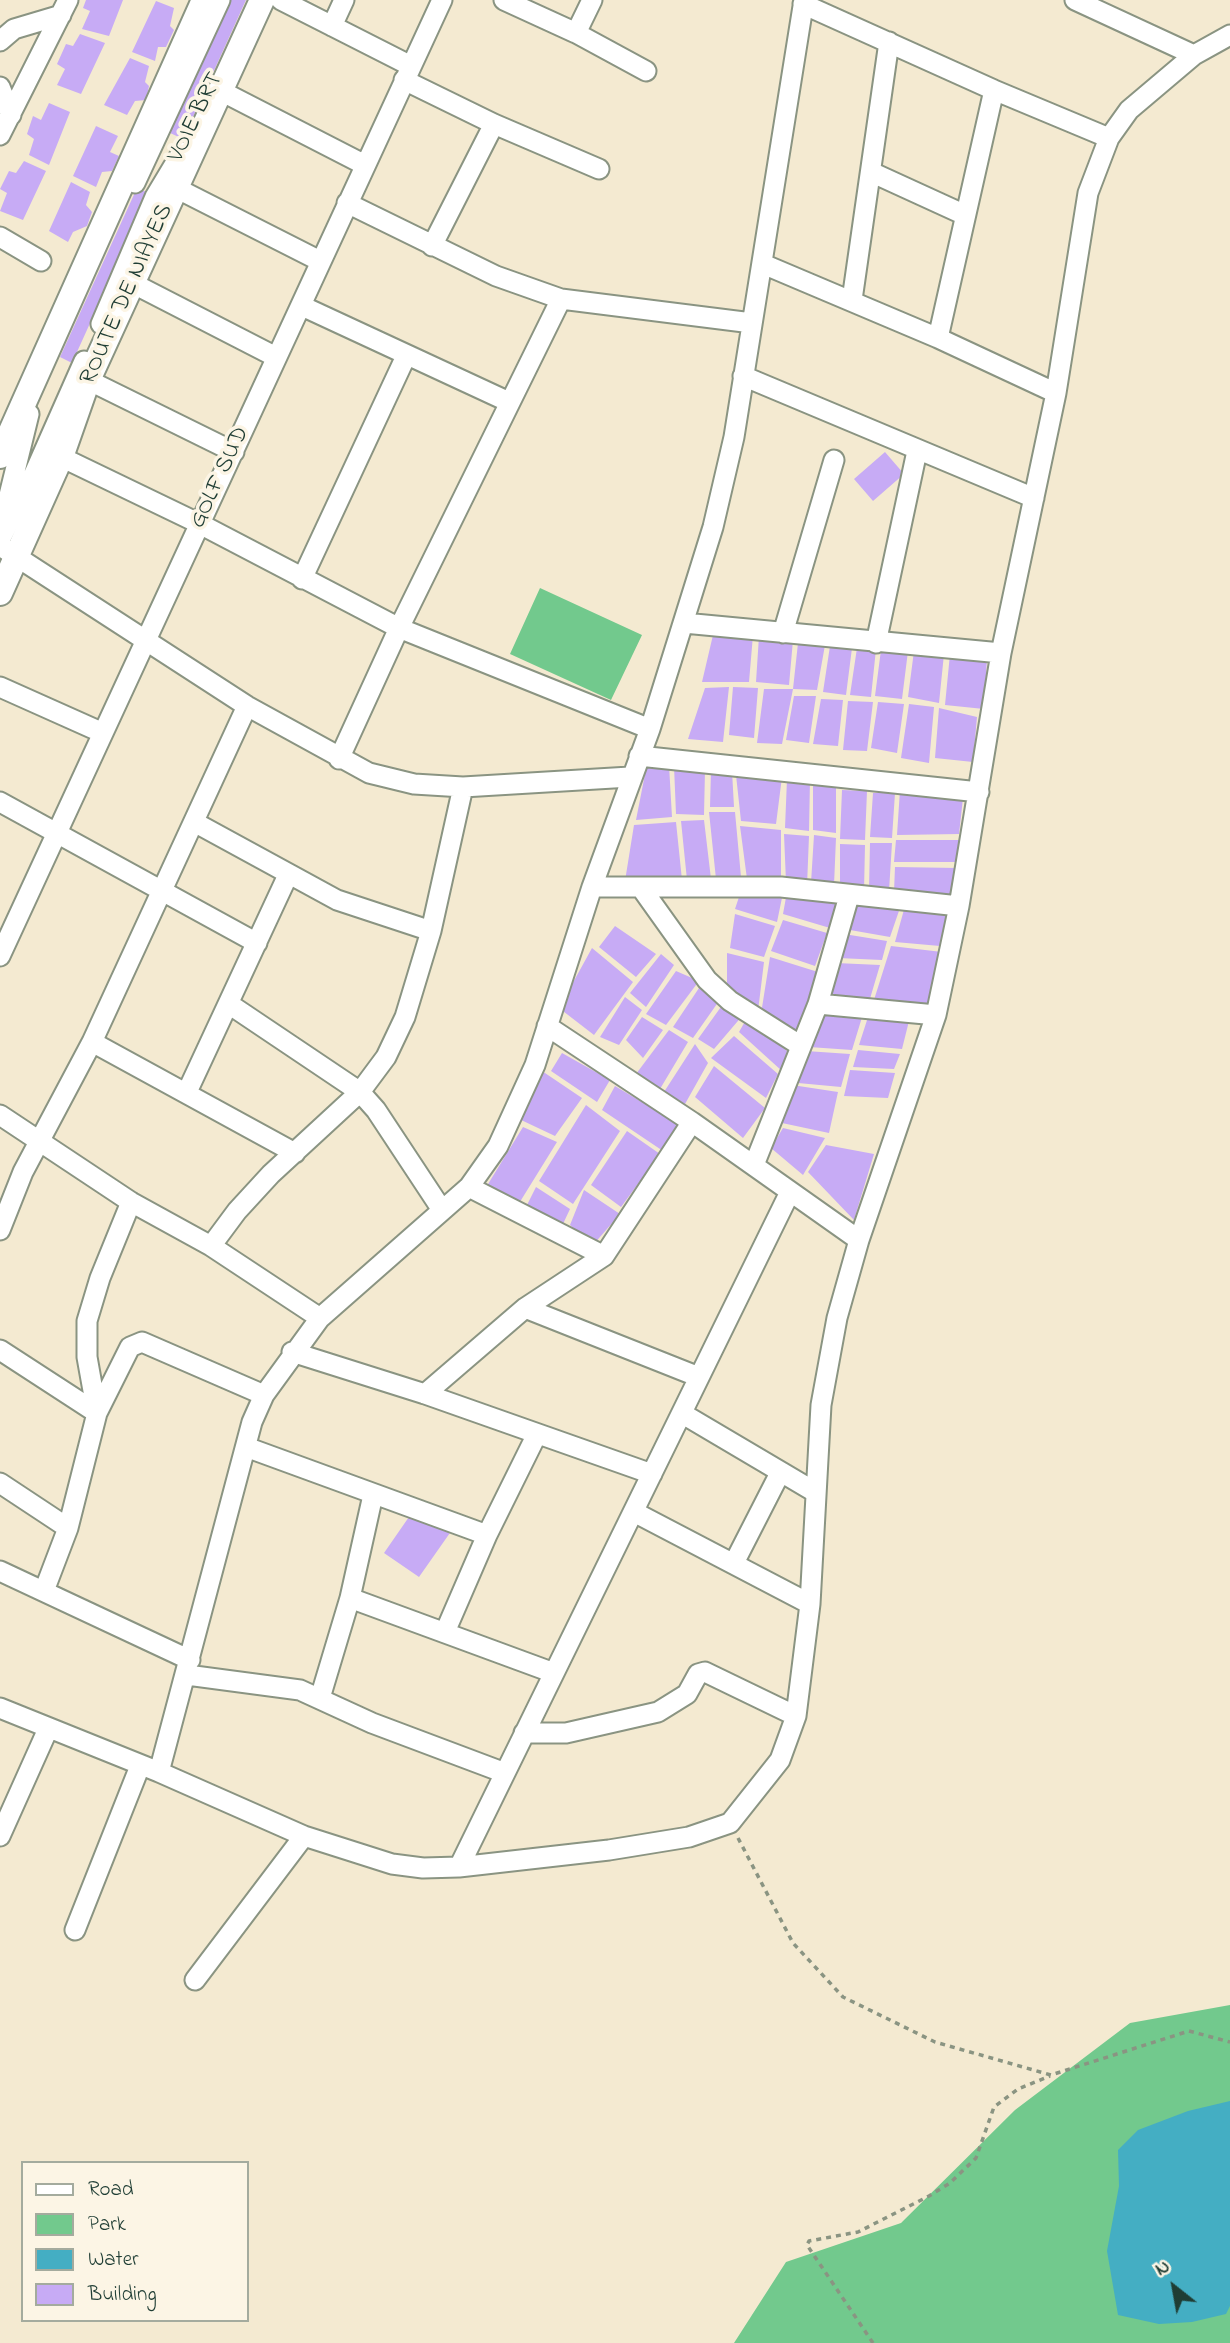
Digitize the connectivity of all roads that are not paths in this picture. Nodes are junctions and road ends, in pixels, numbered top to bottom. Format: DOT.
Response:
graph roads {
  1 [pos="204,0"];
  2 [pos="220,0"];
  3 [pos="252,0"];
  4 [pos="262,0"];
  5 [pos="281,0"];
  6 [pos="344,0"];
  7 [pos="442,0"];
  8 [pos="504,0"];
  9 [pos="592,0"];
  10 [pos="1075,0"];
  11 [pos="803,2"];
  12 [pos="65,7"];
  13 [pos="332,26"];
  14 [pos="576,33"];
  15 [pos="1230,35"];
  16 [pos="0,41"];
  17 [pos="889,42"];
  18 [pos="1194,55"];
  19 [pos="646,71"];
  20 [pos="408,73"];
  21 [pos="0,87"];
  22 [pos="994,90"];
  23 [pos="221,91"];
  24 [pos="11,115"];
  25 [pos="494,124"];
  26 [pos="0,135"];
  27 [pos="1109,138"];
  28 [pos="365,165"];
  29 [pos="599,169"];
  30 [pos="871,172"];
  31 [pos="176,188"];
  32 [pos="347,203"];
  33 [pos="965,215"];
  34 [pos="0,237"];
  35 [pos="432,246"];
  36 [pos="41,261"];
  37 [pos="320,261"];
  38 [pos="763,264"];
  39 [pos="134,284"];
  40 [pos="561,299"];
  41 [pos="852,300"];
  42 [pos="302,306"];
  43 [pos="752,323"];
  44 [pos="938,338"];
  45 [pos="406,356"];
  46 [pos="276,357"];
  47 [pos="743,376"];
  48 [pos="89,380"];
  49 [pos="1056,393"];
  50 [pos="509,402"];
  51 [pos="917,451"];
  52 [pos="234,452"];
  53 [pos="0,456"];
  54 [pos="61,457"];
  55 [pos="834,460"];
  56 [pos="1034,498"];
  57 [pos="200,524"];
  58 [pos="0,534"];
  59 [pos="5,548"];
  60 [pos="302,579"];
  61 [pos="0,593"];
  62 [pos="684,623"];
  63 [pos="398,628"];
  64 [pos="783,633"];
  65 [pos="146,640"];
  66 [pos="876,643"];
  67 [pos="1001,653"];
  68 [pos="0,687"];
  69 [pos="247,706"];
  70 [pos="650,729"];
  71 [pos="103,733"];
  72 [pos="639,756"];
  73 [pos="339,759"];
  74 [pos="630,777"];
  75 [pos="463,787"];
  76 [pos="979,792"];
  77 [pos="0,802"];
  78 [pos="194,822"];
  79 [pos="57,832"];
  80 [pos="288,874"];
  81 [pos="592,887"];
  82 [pos="642,889"];
  83 [pos="161,890"];
  84 [pos="849,896"];
  85 [pos="959,906"];
  86 [pos="6,927"];
  87 [pos="431,931"];
  88 [pos="257,943"];
  89 [pos="0,956"];
  90 [pos="229,1004"];
  91 [pos="818,1004"];
  92 [pos="936,1015"];
  93 [pos="547,1026"];
  94 [pos="92,1042"];
  95 [pos="801,1046"];
  96 [pos="187,1092"];
  97 [pos="360,1092"];
  98 [pos="0,1115"];
  99 [pos="692,1122"];
  100 [pos="38,1141"];
  101 [pos="296,1153"];
  102 [pos="754,1165"];
  103 [pos="468,1187"];
  104 [pos="790,1192"];
  105 [pos="131,1202"];
  106 [pos="442,1210"];
  107 [pos="0,1230"];
  108 [pos="859,1240"];
  109 [pos="211,1246"];
  110 [pos="604,1256"];
  111 [pos="526,1308"];
  112 [pos="320,1318"];
  113 [pos="0,1350"];
  114 [pos="292,1352"];
  115 [pos="699,1377"];
  116 [pos="425,1394"];
  117 [pos="264,1395"];
  118 [pos="97,1413"];
  119 [pos="683,1414"];
  120 [pos="537,1434"];
  121 [pos="246,1447"];
  122 [pos="780,1473"];
  123 [pos="652,1474"];
  124 [pos="0,1483"];
  125 [pos="815,1492"];
  126 [pos="373,1495"];
  127 [pos="634,1512"];
  128 [pos="68,1528"];
  129 [pos="486,1535"];
  130 [pos="734,1563"];
  131 [pos="0,1571"];
  132 [pos="44,1591"];
  133 [pos="350,1598"];
  134 [pos="810,1604"];
  135 [pos="446,1632"];
  136 [pos="188,1667"];
  137 [pos="554,1672"];
  138 [pos="320,1698"];
  139 [pos="0,1708"];
  140 [pos="796,1716"];
  141 [pos="48,1729"];
  142 [pos="524,1733"];
  143 [pos="149,1769"];
  144 [pos="505,1773"];
  145 [pos="0,1836"];
  146 [pos="304,1836"];
  147 [pos="459,1867"];
  148 [pos="75,1930"];
  149 [pos="195,1980"];
  1 -- 53 [label="main road, ROUTE DE NIAYES"];
  2 -- 58 [label="street, VOIE BRT"];
  3 -- 59 [label="street, VOIE BRT"];
  4 -- 23 [label="main road, ROUTE DE NIAYES"];
  5 -- 13 [label="street"];
  6 -- 13 [label="street"];
  7 -- 20 [label="street, GOLF SUD"];
  8 -- 14 [label="street"];
  9 -- 14 [label="street"];
  10 -- 18 [label="street"];
  11 -- 17 [label="street"];
  11 -- 38 [label="street"];
  12 -- 16 [label="street"];
  12 -- 24 [label="street"];
  13 -- 20 [label="street"];
  14 -- 19 [label="street"];
  15 -- 18 [label="street"];
  17 -- 22 [label="street"];
  17 -- 30 [label="street"];
  18 -- 27 [label="street"];
  20 -- 25 [label="street"];
  20 -- 28 [label="street, GOLF SUD"];
  21 -- 24 [label="street"];
  22 -- 27 [label="street"];
  22 -- 33 [label="street"];
  23 -- 28 [label="street"];
  23 -- 31 [label="main road, ROUTE DE NIAYES"];
  24 -- 26 [label="street"];
  25 -- 29 [label="street"];
  25 -- 35 [label="street"];
  27 -- 49 [label="street"];
  28 -- 32 [label="street, GOLF SUD"];
  30 -- 33 [label="street"];
  30 -- 41 [label="street"];
  31 -- 37 [label="street"];
  31 -- 39 [label="main road, ROUTE DE NIAYES"];
  32 -- 35 [label="street"];
  32 -- 37 [label="street, GOLF SUD"];
  33 -- 44 [label="street"];
  34 -- 36 [label="street"];
  35 -- 40 [label="street"];
  37 -- 42 [label="street, GOLF SUD"];
  38 -- 41 [label="street"];
  38 -- 43 [label="street"];
  39 -- 46 [label="street"];
  39 -- 48 [label="main road, ROUTE DE NIAYES"];
  40 -- 43 [label="street"];
  40 -- 50 [label="street"];
  41 -- 44 [label="street"];
  42 -- 45 [label="street"];
  42 -- 46 [label="street, GOLF SUD"];
  43 -- 47 [label="street"];
  44 -- 49 [label="street"];
  45 -- 50 [label="street"];
  45 -- 60 [label="street"];
  46 -- 52 [label="street, GOLF SUD"];
  47 -- 51 [label="street"];
  47 -- 62 [label="street"];
  48 -- 52 [label="street"];
  48 -- 54 [label="main road, ROUTE DE NIAYES"];
  49 -- 56 [label="street"];
  50 -- 63 [label="street"];
  51 -- 56 [label="street"];
  51 -- 66 [label="street"];
  52 -- 57 [label="street, GOLF SUD"];
  54 -- 57 [label="street"];
  54 -- 59 [label="main road, ROUTE DE NIAYES"];
  55 -- 64 [label="street"];
  56 -- 67 [label="street"];
  57 -- 60 [label="street"];
  57 -- 65 [label="street, GOLF SUD"];
  59 -- 61 [label="main road, ROUTE DE NIAYES"];
  59 -- 65 [label="street"];
  60 -- 63 [label="street"];
  62 -- 64 [label="street"];
  62 -- 70 [label="street"];
  63 -- 70 [label="street"];
  63 -- 73 [label="street"];
  64 -- 66 [label="street"];
  65 -- 69 [label="street"];
  65 -- 71 [label="street, GOLF SUD"];
  66 -- 67 [label="street"];
  67 -- 76 [label="street"];
  68 -- 71 [label="street"];
  69 -- 73 [label="street"];
  69 -- 78 [label="street"];
  70 -- 72 [label="street"];
  71 -- 79 [label="street, GOLF SUD"];
  72 -- 74 [label="street"];
  72 -- 76 [label="street"];
  73 -- 75 [label="street"];
  74 -- 75 [label="street"];
  74 -- 81 [label="street"];
  75 -- 87 [label="street"];
  76 -- 85 [label="street"];
  77 -- 79 [label="street"];
  78 -- 80 [label="street"];
  78 -- 83 [label="street"];
  79 -- 83 [label="street"];
  79 -- 86 [label="street, GOLF SUD"];
  80 -- 87 [label="street"];
  80 -- 88 [label="street"];
  81 -- 82 [label="street"];
  81 -- 93 [label="street"];
  82 -- 84 [label="street"];
  82 -- 95 [label="street"];
  83 -- 88 [label="street"];
  83 -- 94 [label="street"];
  84 -- 85 [label="street"];
  84 -- 91 [label="street"];
  85 -- 92 [label="street"];
  86 -- 89 [label="street, GOLF SUD"];
  87 -- 97 [label="street"];
  88 -- 90 [label="street"];
  90 -- 96 [label="street"];
  90 -- 97 [label="street"];
  91 -- 92 [label="street"];
  91 -- 95 [label="street"];
  92 -- 108 [label="street"];
  93 -- 99 [label="street"];
  93 -- 103 [label="street"];
  94 -- 96 [label="street"];
  94 -- 100 [label="street"];
  95 -- 102 [label="street"];
  96 -- 101 [label="street"];
  97 -- 101 [label="street"];
  97 -- 106 [label="street"];
  98 -- 100 [label="street"];
  99 -- 102 [label="street"];
  99 -- 110 [label="street"];
  100 -- 105 [label="street"];
  100 -- 107 [label="street"];
  101 -- 109 [label="street"];
  102 -- 104 [label="street"];
  103 -- 106 [label="street"];
  103 -- 110 [label="street"];
  104 -- 108 [label="street"];
  104 -- 115 [label="street"];
  105 -- 109 [label="street"];
  105 -- 118 [label="street"];
  106 -- 112 [label="street"];
  108 -- 125 [label="street"];
  109 -- 112 [label="street"];
  110 -- 111 [label="street"];
  111 -- 115 [label="street"];
  111 -- 116 [label="street"];
  112 -- 114 [label="street"];
  113 -- 118 [label="street"];
  114 -- 116 [label="street"];
  114 -- 117 [label="street"];
  115 -- 119 [label="street"];
  116 -- 120 [label="street"];
  117 -- 118 [label="street"];
  117 -- 121 [label="street"];
  118 -- 128 [label="street"];
  119 -- 122 [label="street"];
  119 -- 123 [label="street"];
  120 -- 123 [label="street"];
  120 -- 129 [label="street"];
  121 -- 126 [label="street"];
  121 -- 136 [label="street"];
  122 -- 125 [label="street"];
  122 -- 130 [label="street"];
  123 -- 127 [label="street"];
  124 -- 128 [label="street"];
  125 -- 134 [label="street"];
  126 -- 129 [label="street"];
  126 -- 133 [label="street"];
  127 -- 130 [label="street"];
  127 -- 137 [label="street"];
  128 -- 132 [label="street"];
  129 -- 135 [label="street"];
  130 -- 134 [label="street"];
  131 -- 132 [label="street"];
  132 -- 136 [label="street"];
  133 -- 135 [label="street"];
  133 -- 138 [label="street"];
  134 -- 140 [label="street"];
  135 -- 137 [label="street"];
  136 -- 138 [label="street"];
  136 -- 143 [label="street"];
  137 -- 142 [label="street"];
  138 -- 144 [label="street"];
  139 -- 141 [label="street"];
  140 -- 142 [label="street"];
  140 -- 147 [label="street"];
  141 -- 143 [label="street"];
  141 -- 145 [label="street"];
  142 -- 144 [label="street"];
  143 -- 146 [label="street"];
  143 -- 148 [label="street"];
  144 -- 147 [label="street"];
  146 -- 147 [label="street"];
  146 -- 149 [label="street"];
}
